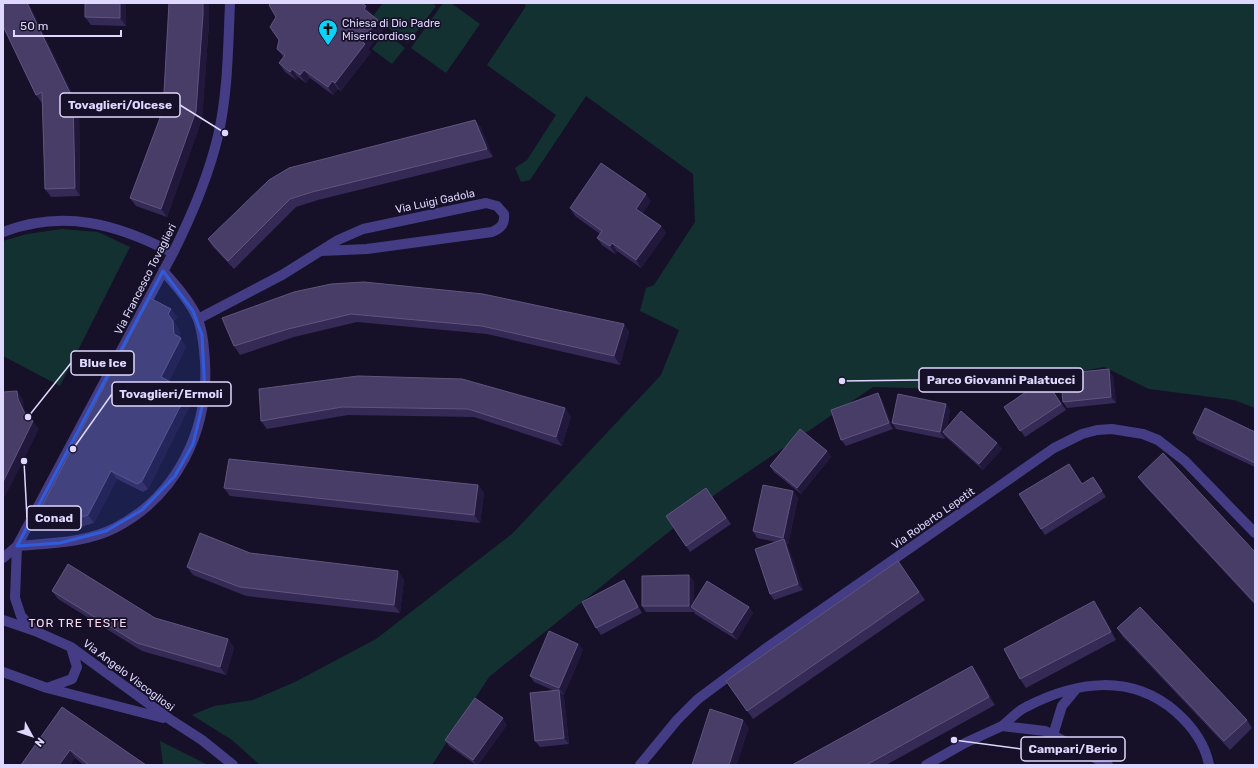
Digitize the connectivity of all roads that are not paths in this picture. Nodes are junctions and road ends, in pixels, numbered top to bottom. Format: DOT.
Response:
graph roads {
  1 [pos="230,3"];
  2 [pos="3,232"];
  3 [pos="321,251"];
  4 [pos="173,253"];
  5 [pos="163,271"];
  6 [pos="198,319"];
  7 [pos="1255,533"];
  8 [pos="18,546"];
  9 [pos="3,558"];
  10 [pos="3,620"];
  11 [pos="35,631"];
  12 [pos="71,647"];
  13 [pos="3,672"];
  14 [pos="23,679"];
  15 [pos="3,681"];
  16 [pos="47,688"];
  17 [pos="1076,689"];
  18 [pos="171,720"];
  19 [pos="1002,726"];
  20 [pos="1053,735"];
  21 [pos="233,765"];
  22 [pos="640,765"];
  23 [pos="926,765"];
  24 [pos="1108,765"];
  25 [pos="1210,765"];
  1 -- 4 [label="street, Via Francesco Tovaglieri"];
  2 -- 4 [label="street"];
  3 -- 3 [label="street, Via Luigi Gadola"];
  3 -- 6 [label="street, Via Luigi Gadola"];
  4 -- 5 [label="street, Via Francesco Tovaglieri"];
  5 -- 6 [label="street"];
  5 -- 8 [label="street, Via Francesco Tovaglieri"];
  6 -- 8 [label="street"];
  7 -- 22 [label="street, Via Roberto Lepetit"];
  8 -- 9 [label="street"];
  8 -- 11 [label="street"];
  10 -- 11 [label="street, Via Angelo Viscogliosi"];
  11 -- 12 [label="street, Via Angelo Viscogliosi"];
  12 -- 16 [label="street"];
  12 -- 18 [label="street, Via Angelo Viscogliosi"];
  13 -- 14 [label="street, Via Angelo Viscogliosi"];
  14 -- 15 [label="street"];
  14 -- 16 [label="street, Via Angelo Viscogliosi"];
  16 -- 18 [label="street, Via Angelo Viscogliosi"];
  17 -- 19 [label="street"];
  17 -- 20 [label="street"];
  17 -- 25 [label="street"];
  18 -- 21 [label="street"];
  19 -- 20 [label="street"];
  19 -- 23 [label="street"];
  20 -- 24 [label="street"];
}
